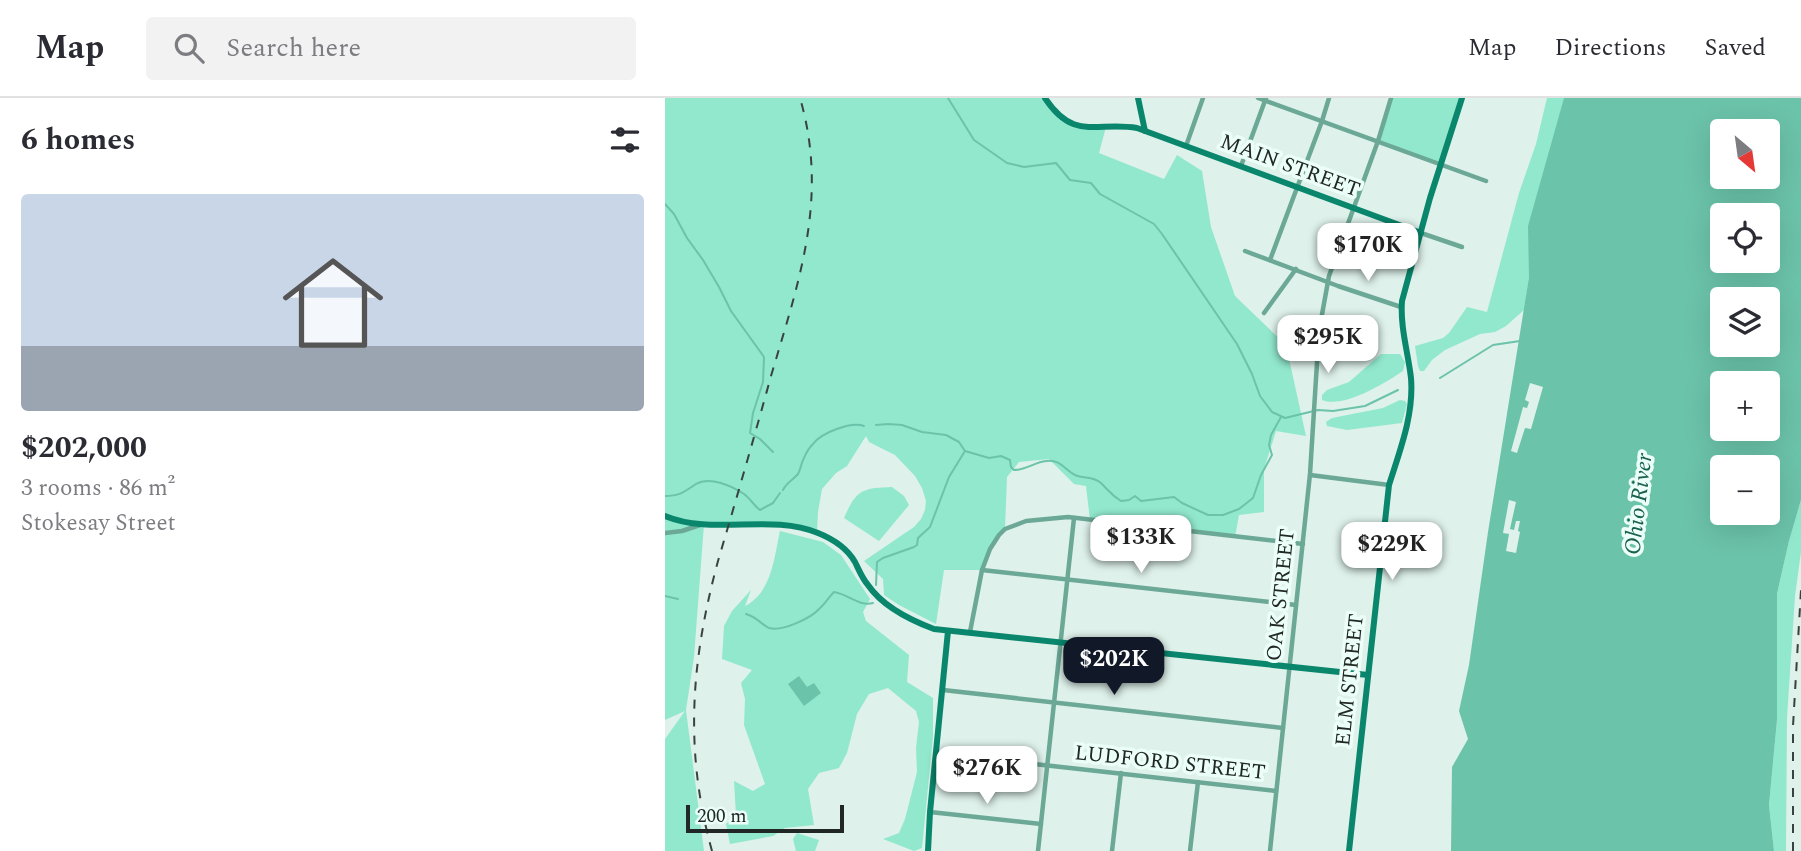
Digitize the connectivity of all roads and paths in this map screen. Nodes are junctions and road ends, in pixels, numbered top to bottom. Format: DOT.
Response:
graph roads {
  1 [pos="1045,98"];
  2 [pos="1138,98"];
  3 [pos="1203,98"];
  4 [pos="1258,98"];
  5 [pos="1329,98"];
  6 [pos="1391,98"];
  7 [pos="1462,98"];
  8 [pos="1266,99"];
  9 [pos="1322,121"];
  10 [pos="1145,131"];
  11 [pos="1378,141"];
  12 [pos="1186,146"];
  13 [pos="1441,164"];
  14 [pos="1241,166"];
  15 [pos="1486,181"];
  16 [pos="1297,187"];
  17 [pos="1353,208"];
  18 [pos="1421,233"];
  19 [pos="1462,247"];
  20 [pos="1245,251"];
  21 [pos="1270,260"];
  22 [pos="1297,269"];
  23 [pos="1328,281"];
  24 [pos="1401,306"];
  25 [pos="1264,313"];
  26 [pos="1310,474"];
  27 [pos="1389,485"];
  28 [pos="665,516"];
  29 [pos="1074,519"];
  30 [pos="704,523"];
  31 [pos="665,533"];
  32 [pos="1303,544"];
  33 [pos="982,570"];
  34 [pos="1067,579"];
  35 [pos="1296,605"];
  36 [pos="948,631"];
  37 [pos="969,633"];
  38 [pos="1061,642"];
  39 [pos="1289,667"];
  40 [pos="1368,675"];
  41 [pos="943,690"];
  42 [pos="1055,703"];
  43 [pos="1283,728"];
  44 [pos="936,753"];
  45 [pos="1048,765"];
  46 [pos="1121,773"];
  47 [pos="1198,782"];
  48 [pos="1276,791"];
  49 [pos="930,812"];
  50 [pos="1041,824"];
  51 [pos="928,851"];
  52 [pos="1038,851"];
  53 [pos="1112,851"];
  54 [pos="1190,851"];
  55 [pos="1270,851"];
  56 [pos="1349,851"];
  1 -- 10 [label="main road, MAIN STREET"];
  2 -- 10 [label="main road"];
  3 -- 12 [label="street"];
  4 -- 8 [label="street"];
  5 -- 9 [label="street"];
  6 -- 11 [label="street, OAK STREET"];
  7 -- 13 [label="main road"];
  8 -- 9 [label="street"];
  8 -- 14 [label="street"];
  9 -- 11 [label="street"];
  9 -- 16 [label="street"];
  10 -- 12 [label="main road, MAIN STREET"];
  11 -- 13 [label="street"];
  11 -- 17 [label="street, OAK STREET"];
  12 -- 14 [label="main road, MAIN STREET"];
  13 -- 15 [label="street"];
  13 -- 18 [label="main road"];
  14 -- 16 [label="main road, MAIN STREET"];
  16 -- 17 [label="main road, MAIN STREET"];
  16 -- 21 [label="street"];
  17 -- 18 [label="main road, MAIN STREET"];
  17 -- 23 [label="street, OAK STREET"];
  18 -- 19 [label="street, MAIN STREET"];
  18 -- 24 [label="main road"];
  20 -- 21 [label="street"];
  21 -- 22 [label="street"];
  22 -- 23 [label="street"];
  22 -- 25 [label="street"];
  23 -- 24 [label="street"];
  23 -- 26 [label="street, OAK STREET"];
  24 -- 27 [label="main road, ELM STREET"];
  26 -- 27 [label="street"];
  26 -- 32 [label="street, OAK STREET"];
  27 -- 40 [label="main road, ELM STREET"];
  28 -- 30 [label="main road"];
  29 -- 32 [label="street"];
  29 -- 33 [label="street"];
  29 -- 34 [label="street"];
  30 -- 31 [label="street"];
  30 -- 36 [label="main road"];
  32 -- 35 [label="street, OAK STREET"];
  33 -- 34 [label="street"];
  33 -- 37 [label="street"];
  34 -- 35 [label="street"];
  34 -- 38 [label="street"];
  35 -- 39 [label="street, OAK STREET"];
  36 -- 37 [label="main road"];
  36 -- 41 [label="main road"];
  37 -- 38 [label="main road"];
  38 -- 39 [label="main road"];
  38 -- 42 [label="street"];
  39 -- 40 [label="main road"];
  39 -- 43 [label="street, OAK STREET"];
  40 -- 56 [label="main road, ELM STREET"];
  41 -- 42 [label="street"];
  41 -- 44 [label="main road"];
  42 -- 43 [label="street"];
  42 -- 45 [label="street"];
  43 -- 48 [label="street, OAK STREET"];
  44 -- 45 [label="street, LUDFORD STREET"];
  44 -- 49 [label="main road"];
  45 -- 46 [label="street, LUDFORD STREET"];
  45 -- 50 [label="street"];
  46 -- 47 [label="street, LUDFORD STREET"];
  46 -- 53 [label="street"];
  47 -- 48 [label="street, LUDFORD STREET"];
  47 -- 54 [label="street"];
  48 -- 55 [label="street, OAK STREET"];
  49 -- 50 [label="street"];
  49 -- 51 [label="main road"];
  50 -- 52 [label="street"];
}
